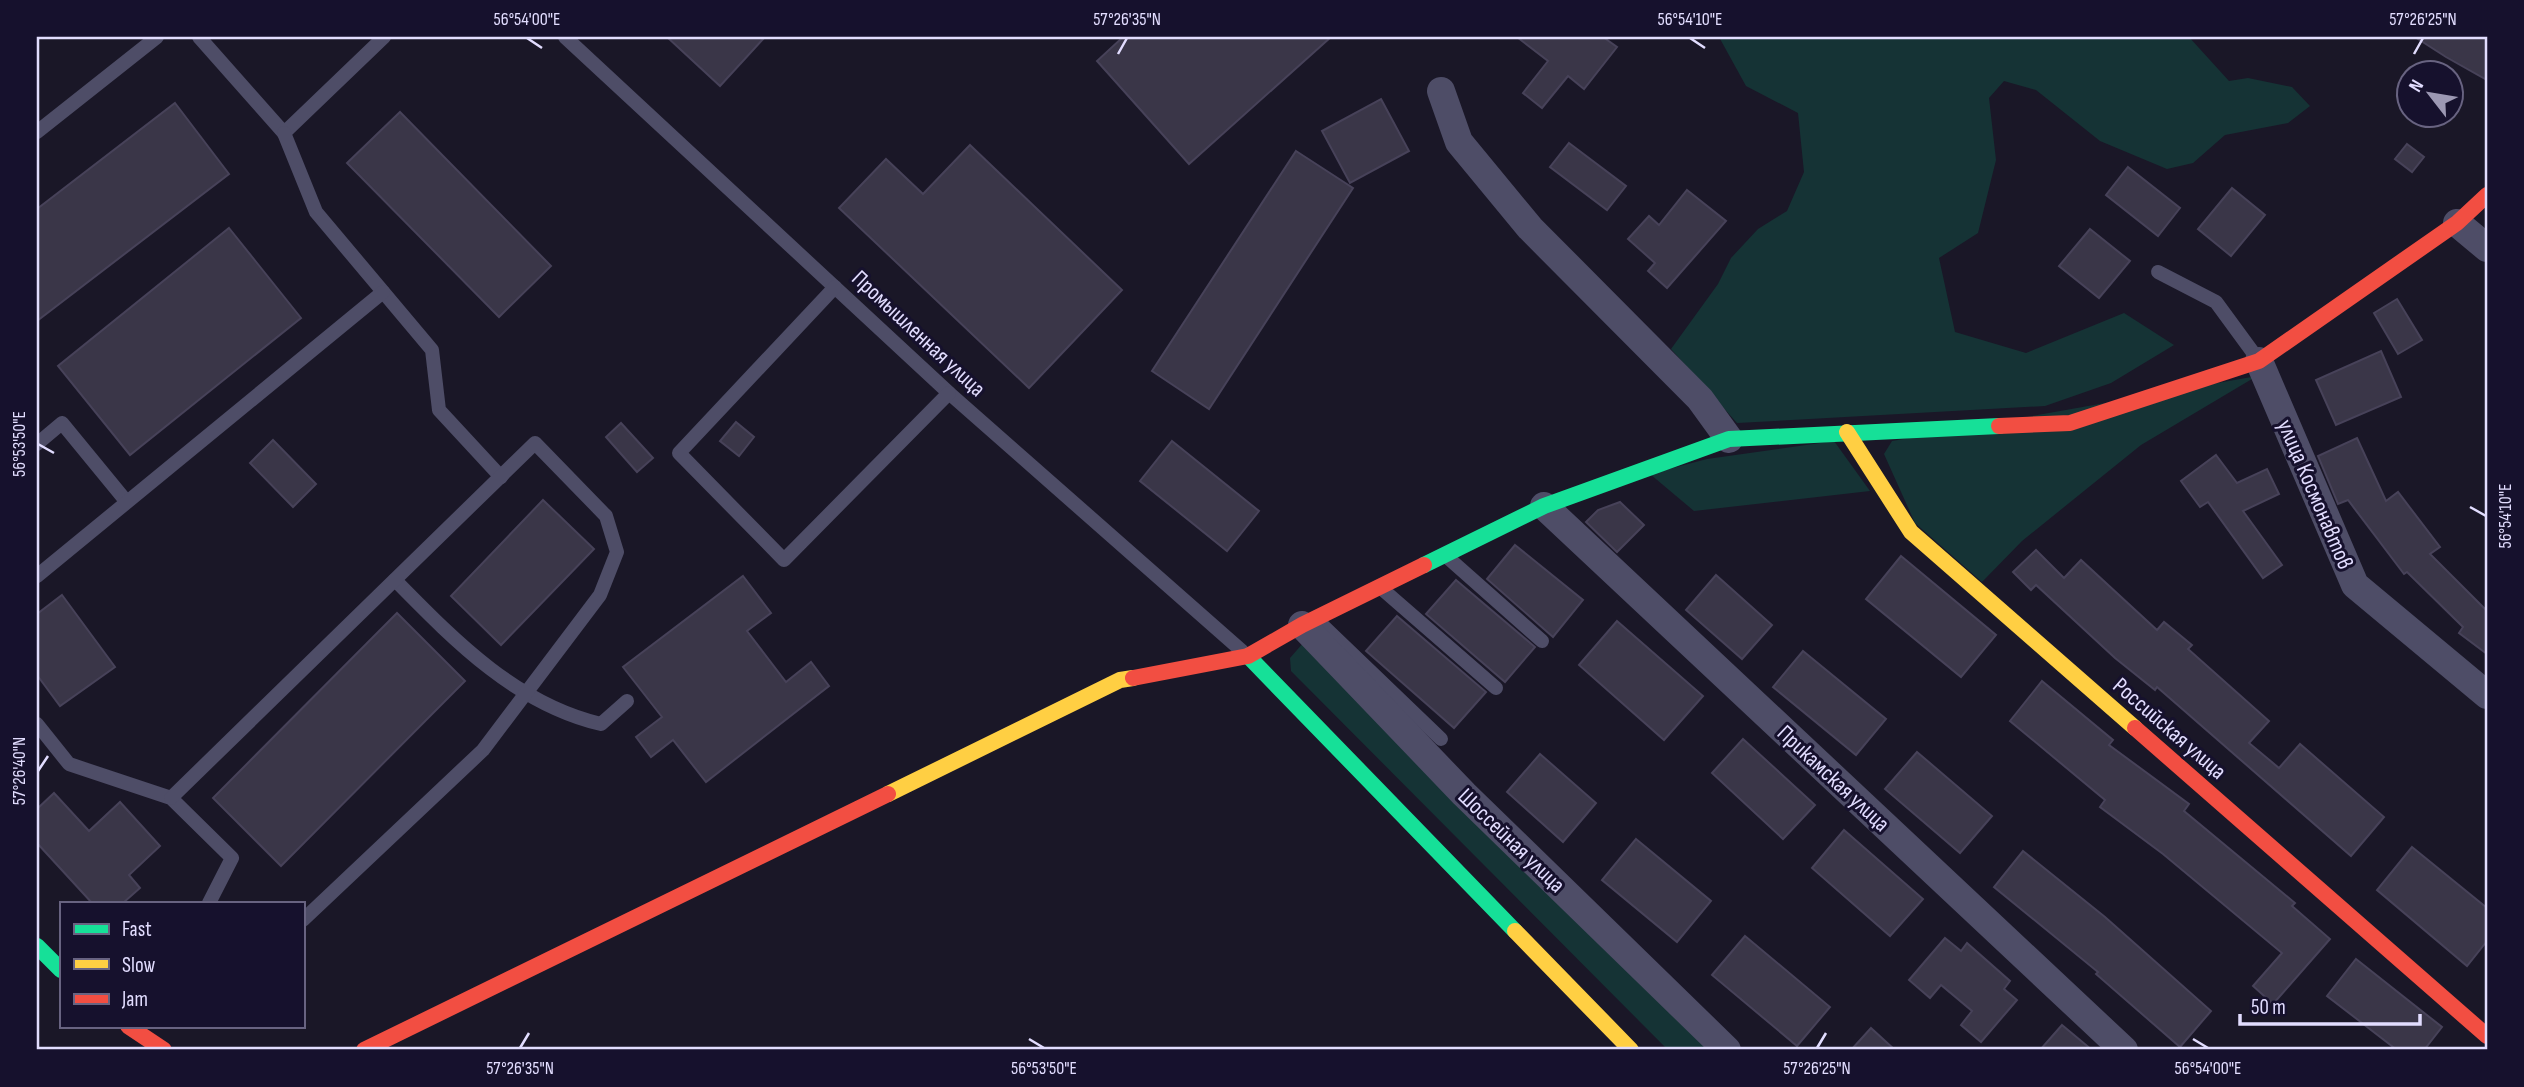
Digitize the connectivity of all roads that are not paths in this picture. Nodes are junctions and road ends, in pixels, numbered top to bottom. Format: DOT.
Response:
graph roads {
  1 [pos="157,37"];
  2 [pos="199,37"];
  3 [pos="384,37"];
  4 [pos="565,37"];
  5 [pos="1440,91"];
  6 [pos="37,132"];
  7 [pos="284,133"];
  8 [pos="2487,195"];
  9 [pos="2457,223"];
  10 [pos="2487,248"];
  11 [pos="2158,272"];
  12 [pos="835,287"];
  13 [pos="383,292"];
  14 [pos="2259,361"];
  15 [pos="949,393"];
  16 [pos="1847,432"];
  17 [pos="1729,439"];
  18 [pos="37,444"];
  19 [pos="500,477"];
  20 [pos="126,501"];
  21 [pos="1544,506"];
  22 [pos="1445,555"];
  23 [pos="37,576"];
  24 [pos="395,579"];
  25 [pos="1380,587"];
  26 [pos="1308,622"];
  27 [pos="1542,641"];
  28 [pos="1248,656"];
  29 [pos="1496,688"];
  30 [pos="2487,695"];
  31 [pos="527,696"];
  32 [pos="627,701"];
  33 [pos="37,724"];
  34 [pos="1441,739"];
  35 [pos="171,798"];
  36 [pos="210,902"];
  37 [pos="304,919"];
  38 [pos="37,946"];
  39 [pos="60,969"];
  40 [pos="131,1028"];
  41 [pos="2487,1036"];
  42 [pos="164,1050"];
  43 [pos="364,1050"];
  44 [pos="1631,1050"];
  45 [pos="1727,1050"];
  46 [pos="2124,1050"];
  1 -- 6 [label="lane"];
  2 -- 7 [label="lane"];
  3 -- 7 [label="lane"];
  4 -- 12 [label="lane, Промышленная улица"];
  5 -- 17 [label="street"];
  7 -- 13 [label="lane"];
  8 -- 9 [label="street"];
  9 -- 10 [label="street"];
  9 -- 14 [label="street"];
  11 -- 14 [label="lane"];
  12 -- 15 [label="lane, Промышленная улица"];
  12 -- 15 [label="lane"];
  13 -- 19 [label="lane"];
  13 -- 20 [label="lane"];
  14 -- 16 [label="street"];
  14 -- 30 [label="street, улица Космонавтов"];
  15 -- 28 [label="lane, Промышленная улица"];
  16 -- 17 [label="street"];
  16 -- 41 [label="street, Российская улица"];
  17 -- 21 [label="street"];
  18 -- 20 [label="lane"];
  19 -- 24 [label="lane"];
  19 -- 31 [label="lane"];
  20 -- 23 [label="lane"];
  21 -- 22 [label="street"];
  21 -- 46 [label="street, Прикамская улица"];
  22 -- 25 [label="street"];
  22 -- 27 [label="lane"];
  24 -- 31 [label="lane"];
  24 -- 35 [label="lane"];
  25 -- 26 [label="street"];
  25 -- 29 [label="lane"];
  26 -- 28 [label="street"];
  26 -- 34 [label="lane"];
  26 -- 45 [label="street, Шоссейная улица"];
  28 -- 43 [label="street"];
  28 -- 44 [label="street"];
  31 -- 32 [label="lane"];
  31 -- 37 [label="lane"];
  33 -- 35 [label="lane"];
  35 -- 36 [label="lane"];
  38 -- 39 [label="street"];
  40 -- 42 [label="street"];
}
